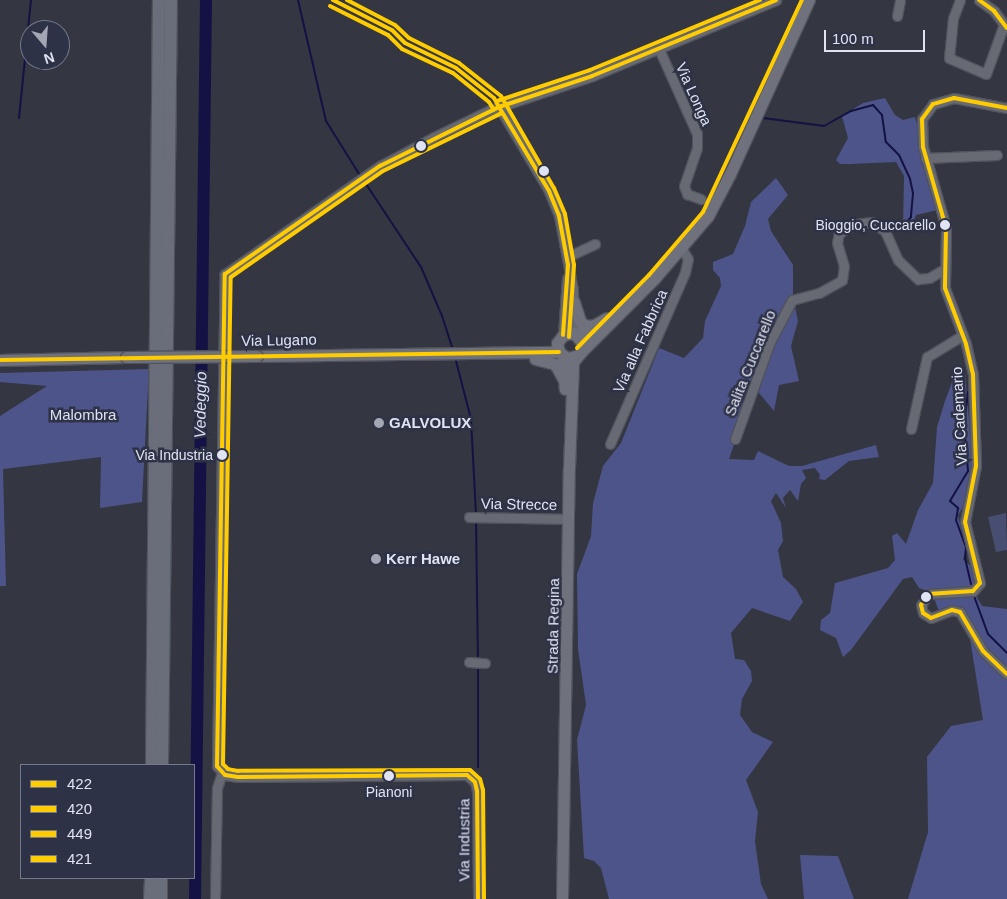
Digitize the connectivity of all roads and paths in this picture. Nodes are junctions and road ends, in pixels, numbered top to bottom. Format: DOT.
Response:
graph roads {
  1 [pos="160,0"];
  2 [pos="171,0"];
  3 [pos="776,0"];
  4 [pos="809,0"];
  5 [pos="900,0"];
  6 [pos="960,0"];
  7 [pos="979,0"];
  8 [pos="897,16"];
  9 [pos="1006,26"];
  10 [pos="659,49"];
  11 [pos="499,106"];
  12 [pos="1007,108"];
  13 [pos="997,155"];
  14 [pos="925,158"];
  15 [pos="701,199"];
  16 [pos="595,244"];
  17 [pos="682,249"];
  18 [pos="672,259"];
  19 [pos="568,261"];
  20 [pos="943,270"];
  21 [pos="654,279"];
  22 [pos="574,302"];
  23 [pos="602,322"];
  24 [pos="963,335"];
  25 [pos="565,342"];
  26 [pos="453,352"];
  27 [pos="479,354"];
  28 [pos="580,354"];
  29 [pos="0,360"];
  30 [pos="565,385"];
  31 [pos="572,421"];
  32 [pos="911,429"];
  33 [pos="735,439"];
  34 [pos="610,444"];
  35 [pos="569,468"];
  36 [pos="469,516"];
  37 [pos="569,519"];
  38 [pos="1007,674"];
  39 [pos="152,764"];
  40 [pos="162,764"];
  41 [pos="222,773"];
  42 [pos="151,879"];
  43 [pos="161,879"];
  44 [pos="150,899"];
  45 [pos="161,899"];
  46 [pos="216,899"];
  47 [pos="478,899"];
  48 [pos="562,899"];
  1 -- 39 [label="highway"];
  2 -- 40 [label="highway"];
  3 -- 10 [label="street"];
  4 -- 17 [label="main road"];
  5 -- 8 [label="street"];
  6 -- 9 [label="street"];
  7 -- 9 [label="street"];
  10 -- 11 [label="street"];
  10 -- 15 [label="street, Via Longa"];
  11 -- 19 [label="street"];
  11 -- 41 [label="street"];
  12 -- 14 [label="street, Via Cademario"];
  13 -- 14 [label="street"];
  14 -- 20 [label="street, Via Cademario"];
  16 -- 19 [label="street"];
  17 -- 18 [label="main road"];
  17 -- 34 [label="street, Via alla Fabbrica"];
  18 -- 21 [label="main road"];
  18 -- 23 [label="main road"];
  19 -- 22 [label="street"];
  19 -- 25 [label="street"];
  20 -- 24 [label="street, Via Cademario"];
  20 -- 33 [label="street, Salita Cuccarello"];
  21 -- 28 [label="main road"];
  21 -- 31 [label="main road"];
  22 -- 23 [label="main road"];
  22 -- 25 [label="street"];
  23 -- 25 [label="main road"];
  24 -- 32 [label="street"];
  24 -- 38 [label="street, Via Cademario"];
  25 -- 26 [label="main road"];
  25 -- 27 [label="main road, Via Lugano"];
  25 -- 28 [label="main road"];
  25 -- 28 [label="main road"];
  25 -- 30 [label="main road"];
  26 -- 27 [label="main road, Via Lugano"];
  26 -- 29 [label="main road, Via Lugano, bridge"];
  27 -- 30 [label="main road"];
  28 -- 31 [label="main road, Strada Regina"];
  30 -- 35 [label="main road"];
  31 -- 35 [label="main road, Strada Regina"];
  35 -- 37 [label="main road, Strada Regina"];
  36 -- 37 [label="street, Via Strecce"];
  37 -- 48 [label="main road, Strada Regina"];
  41 -- 46 [label="street"];
  41 -- 47 [label="street, Via Industria"];
  42 -- 44 [label="highway"];
  43 -- 45 [label="highway"];
}
